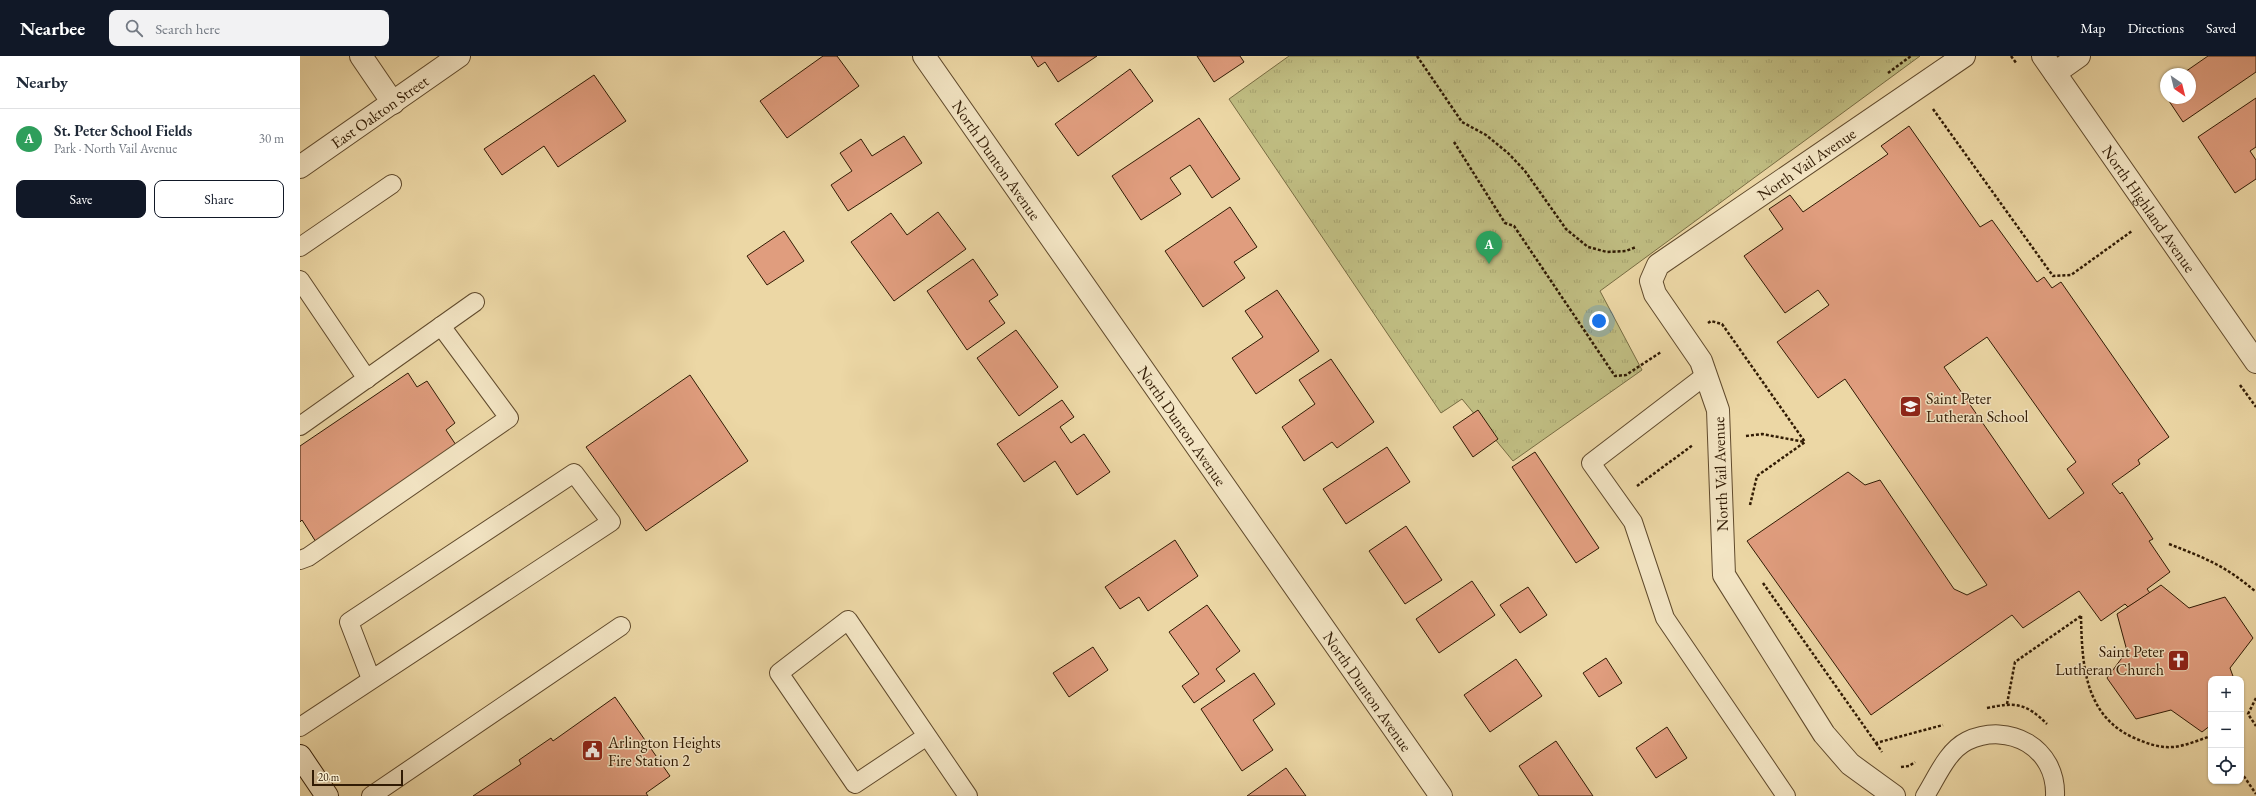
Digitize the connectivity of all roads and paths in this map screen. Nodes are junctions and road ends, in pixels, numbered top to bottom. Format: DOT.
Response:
graph roads {
  1 [pos="361,56"];
  2 [pos="459,56"];
  3 [pos="924,56"];
  4 [pos="1417,56"];
  5 [pos="1911,56"];
  6 [pos="1964,56"];
  7 [pos="2079,56"];
  8 [pos="2049,64"];
  9 [pos="1886,74"];
  10 [pos="1918,88"];
  11 [pos="393,102"];
  12 [pos="1454,142"];
  13 [pos="300,167"];
  14 [pos="392,184"];
  15 [pos="2156,219"];
  16 [pos="1641,246"];
  17 [pos="300,247"];
  18 [pos="300,280"];
  19 [pos="475,302"];
  20 [pos="441,326"];
  21 [pos="1684,336"];
  22 [pos="2256,362"];
  23 [pos="1706,375"];
  24 [pos="367,379"];
  25 [pos="300,426"];
  26 [pos="1749,511"];
  27 [pos="2169,544"];
  28 [pos="300,560"];
  29 [pos="1761,579"];
  30 [pos="2256,592"];
  31 [pos="621,626"];
  32 [pos="371,679"];
  33 [pos="2256,698"];
  34 [pos="2007,704"];
  35 [pos="1984,709"];
  36 [pos="1948,724"];
  37 [pos="1939,726"];
  38 [pos="2256,726"];
  39 [pos="300,727"];
  40 [pos="2051,728"];
  41 [pos="1937,732"];
  42 [pos="927,736"];
  43 [pos="2208,737"];
  44 [pos="1876,743"];
  45 [pos="300,756"];
  46 [pos="1886,758"];
  47 [pos="1920,758"];
  48 [pos="1894,765"];
  49 [pos="2244,776"];
  50 [pos="2256,794"];
  51 [pos="327,796"];
  52 [pos="371,796"];
  53 [pos="968,796"];
  54 [pos="1441,796"];
  55 [pos="1786,796"];
  56 [pos="1894,796"];
  57 [pos="1925,796"];
  58 [pos="2055,796"];
  1 -- 11 [label="street"];
  2 -- 11 [label="street, East Oakton Street"];
  3 -- 54 [label="street, North Dunton Avenue"];
  4 -- 16 [label="path"];
  5 -- 9 [label="path"];
  6 -- 10 [label="street, North Vail Avenue"];
  7 -- 8 [label="street"];
  8 -- 15 [label="street, North Highland Avenue"];
  10 -- 15 [label="path"];
  10 -- 21 [label="street, North Vail Avenue"];
  11 -- 13 [label="street, East Oakton Street"];
  12 -- 21 [label="path"];
  14 -- 17 [label="lane"];
  15 -- 22 [label="street, North Highland Avenue"];
  18 -- 24 [label="lane"];
  19 -- 20 [label="lane"];
  20 -- 24 [label="lane"];
  20 -- 28 [label="lane"];
  21 -- 23 [label="street, North Vail Avenue"];
  21 -- 26 [label="path"];
  23 -- 55 [label="lane"];
  23 -- 56 [label="street, North Vail Avenue"];
  24 -- 25 [label="lane"];
  27 -- 30 [label="path"];
  29 -- 44 [label="path"];
  31 -- 52 [label="lane"];
  32 -- 32 [label="lane"];
  32 -- 39 [label="lane"];
  33 -- 38 [label="path"];
  34 -- 35 [label="path"];
  34 -- 40 [label="path"];
  34 -- 43 [label="path"];
  36 -- 37 [label="path"];
  37 -- 41 [label="path"];
  37 -- 44 [label="path"];
  42 -- 42 [label="lane"];
  42 -- 53 [label="lane"];
  44 -- 46 [label="path"];
  45 -- 51 [label="street"];
  47 -- 48 [label="path"];
  49 -- 50 [label="path"];
  57 -- 58 [label="lane"];
}
